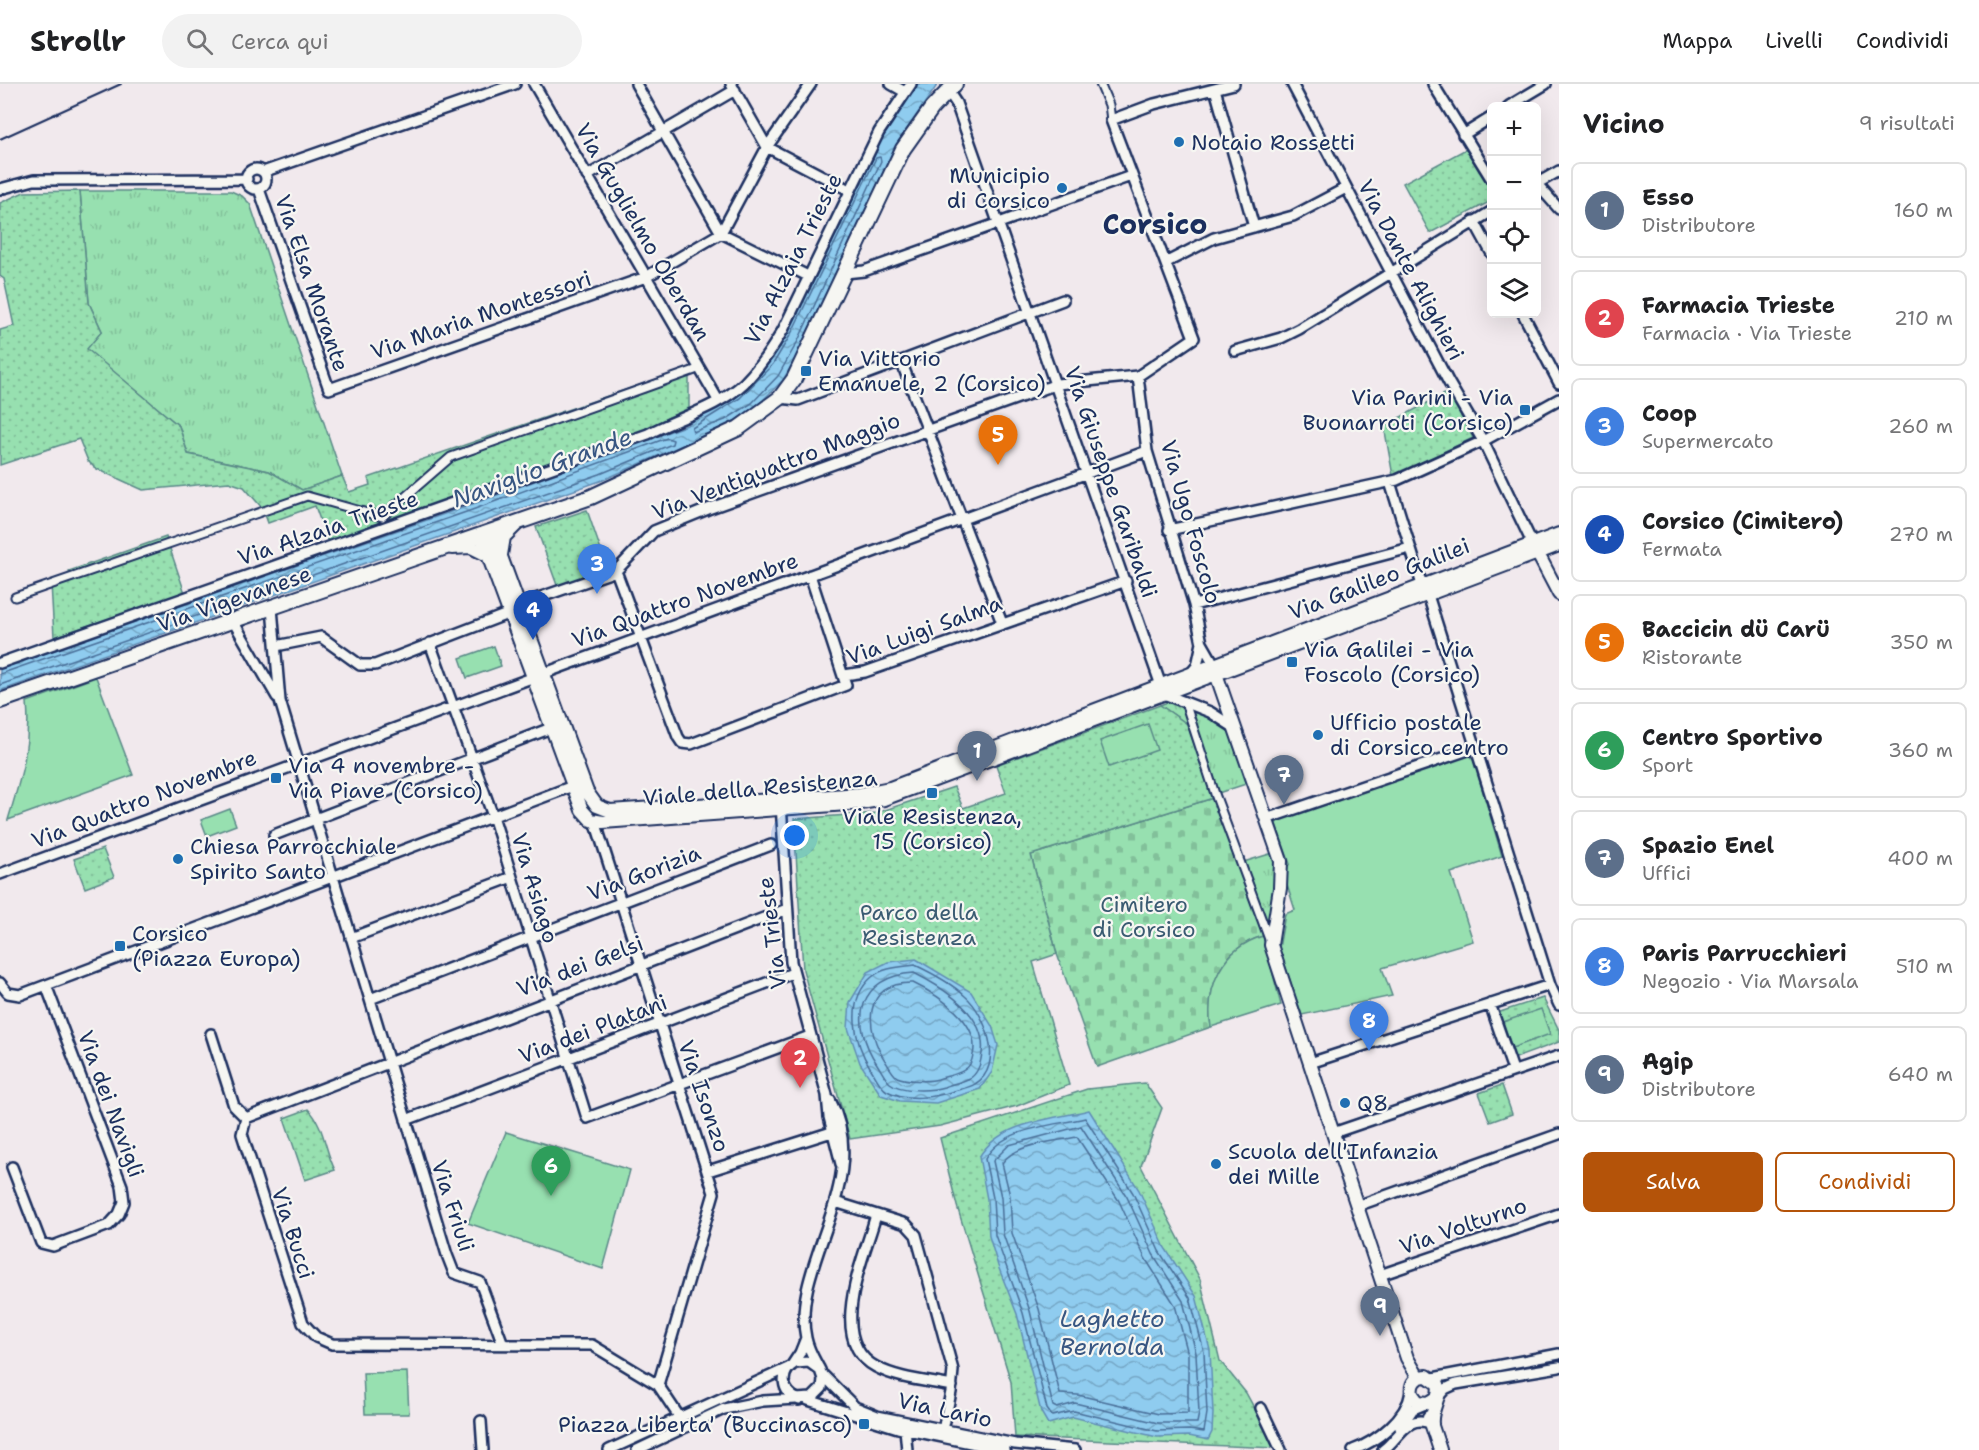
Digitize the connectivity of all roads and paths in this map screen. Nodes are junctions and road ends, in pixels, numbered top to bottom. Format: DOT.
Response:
graph roads {
  1 [pos="515,84"];
  2 [pos="534,84"];
  3 [pos="636,84"];
  4 [pos="811,84"];
  5 [pos="891,84"];
  6 [pos="1100,84"];
  7 [pos="1234,84"];
  8 [pos="1292,84"];
  9 [pos="1433,84"];
  10 [pos="1545,84"];
  11 [pos="733,87"];
  12 [pos="908,88"];
  13 [pos="951,88"];
  14 [pos="1215,89"];
  15 [pos="1516,102"];
  16 [pos="1111,120"];
  17 [pos="1487,120"];
  18 [pos="663,131"];
  19 [pos="1463,135"];
  20 [pos="767,147"];
  21 [pos="1559,171"];
  22 [pos="263,172"];
  23 [pos="1487,174"];
  24 [pos="587,176"];
  25 [pos="1131,176"];
  26 [pos="246,179"];
  27 [pos="1541,182"];
  28 [pos="1346,188"];
  29 [pos="0,189"];
  30 [pos="259,189"];
  31 [pos="1541,189"];
  32 [pos="849,190"];
  33 [pos="1559,209"];
  34 [pos="1487,213"];
  35 [pos="1474,221"];
  36 [pos="999,223"];
  37 [pos="1254,227"];
  38 [pos="721,234"];
  39 [pos="1487,246"];
  40 [pos="853,256"];
  41 [pos="1167,262"];
  42 [pos="864,271"];
  43 [pos="1391,272"];
  44 [pos="845,273"];
  45 [pos="808,276"];
  46 [pos="646,277"];
  47 [pos="1063,300"];
  48 [pos="1031,312"];
  49 [pos="1525,318"];
  50 [pos="1235,351"];
  51 [pos="901,361"];
  52 [pos="695,370"];
  53 [pos="1138,376"];
  54 [pos="1559,383"];
  55 [pos="1057,384"];
  56 [pos="329,389"];
  57 [pos="780,398"];
  58 [pos="1559,399"];
  59 [pos="718,400"];
  60 [pos="927,430"];
  61 [pos="1483,441"];
  62 [pos="1147,452"];
  63 [pos="1088,473"];
  64 [pos="1390,482"];
  65 [pos="961,519"];
  66 [pos="519,522"];
  67 [pos="1168,530"];
  68 [pos="487,534"];
  69 [pos="1559,534"];
  70 [pos="1559,546"];
  71 [pos="1410,548"];
  72 [pos="442,549"];
  73 [pos="1535,549"];
  74 [pos="495,558"];
  75 [pos="616,571"];
  76 [pos="810,575"];
  77 [pos="1126,580"];
  78 [pos="1425,590"];
  79 [pos="1559,594"];
  80 [pos="15,597"];
  81 [pos="1194,605"];
  82 [pos="272,608"];
  83 [pos="514,609"];
  84 [pos="233,621"];
  85 [pos="1002,623"];
  86 [pos="641,636"];
  87 [pos="430,643"];
  88 [pos="1202,643"];
  89 [pos="276,645"];
  90 [pos="0,663"];
  91 [pos="1215,669"];
  92 [pos="1192,672"];
  93 [pos="538,675"];
  94 [pos="844,675"];
  95 [pos="1162,690"];
  96 [pos="0,701"];
  97 [pos="280,701"];
  98 [pos="1185,702"];
  99 [pos="453,707"];
  100 [pos="551,728"];
  101 [pos="1235,728"];
  102 [pos="1474,748"];
  103 [pos="472,759"];
  104 [pos="297,764"];
  105 [pos="578,785"];
  106 [pos="781,804"];
  107 [pos="493,816"];
  108 [pos="1266,819"];
  109 [pos="315,820"];
  110 [pos="596,821"];
  111 [pos="274,835"];
  112 [pos="771,845"];
  113 [pos="0,874"];
  114 [pos="332,877"];
  115 [pos="512,877"];
  116 [pos="621,902"];
  117 [pos="787,909"];
  118 [pos="530,937"];
  119 [pos="351,938"];
  120 [pos="1271,945"];
  121 [pos="641,963"];
  122 [pos="793,973"];
  123 [pos="0,983"];
  124 [pos="46,985"];
  125 [pos="1550,985"];
  126 [pos="369,999"];
  127 [pos="550,999"];
  128 [pos="1490,1004"];
  129 [pos="1559,1005"];
  130 [pos="660,1024"];
  131 [pos="211,1034"];
  132 [pos="810,1036"];
  133 [pos="1559,1056"];
  134 [pos="568,1060"];
  135 [pos="388,1062"];
  136 [pos="1311,1064"];
  137 [pos="1513,1070"];
  138 [pos="679,1085"];
  139 [pos="246,1118"];
  140 [pos="406,1120"];
  141 [pos="837,1131"];
  142 [pos="1333,1133"];
  143 [pos="1559,1134"];
  144 [pos="12,1167"];
  145 [pos="708,1171"];
  146 [pos="835,1202"];
  147 [pos="1357,1206"];
  148 [pos="1559,1214"];
  149 [pos="876,1215"];
  150 [pos="1380,1275"];
  151 [pos="806,1338"];
  152 [pos="502,1344"];
  153 [pos="1559,1354"];
  154 [pos="790,1367"];
  155 [pos="1559,1367"];
  156 [pos="821,1372"];
  157 [pos="1418,1377"];
  158 [pos="1433,1378"];
  159 [pos="658,1385"];
  160 [pos="952,1386"];
  161 [pos="1438,1397"];
  162 [pos="803,1400"];
  163 [pos="1419,1401"];
  164 [pos="1261,1408"];
  165 [pos="681,1418"];
  166 [pos="481,1421"];
  167 [pos="1432,1424"];
  168 [pos="686,1427"];
  169 [pos="905,1430"];
  170 [pos="943,1430"];
  171 [pos="1396,1436"];
  172 [pos="483,1450"];
  173 [pos="609,1450"];
  174 [pos="637,1450"];
  175 [pos="907,1450"];
  176 [pos="1005,1450"];
  177 [pos="1058,1450"];
  178 [pos="1075,1450"];
  179 [pos="1281,1450"];
  180 [pos="1353,1450"];
  181 [pos="1383,1450"];
  182 [pos="1440,1450"];
  1 -- 22 [label="street"];
  2 -- 24 [label="street, Via Guglielmo Oberdan"];
  3 -- 18 [label="street"];
  4 -- 20 [label="street"];
  5 -- 12 [label="street"];
  6 -- 16 [label="street"];
  7 -- 14 [label="street"];
  8 -- 28 [label="street, Via Dante Alighieri"];
  9 -- 19 [label="street"];
  10 -- 15 [label="street"];
  11 -- 18 [label="street"];
  11 -- 20 [label="street"];
  12 -- 32 [label="street, Via Alzaia Trieste"];
  13 -- 36 [label="street, Via Giuseppe Garibaldi"];
  13 -- 40 [label="main road"];
  14 -- 16 [label="street"];
  14 -- 37 [label="street"];
  16 -- 25 [label="street"];
  17 -- 19 [label="street"];
  18 -- 24 [label="street"];
  18 -- 38 [label="street"];
  19 -- 23 [label="street"];
  20 -- 32 [label="street"];
  20 -- 38 [label="street"];
  21 -- 27 [label="street"];
  22 -- 26 [label="street"];
  22 -- 30 [label="street"];
  24 -- 46 [label="street, Via Guglielmo Oberdan"];
  25 -- 36 [label="street"];
  25 -- 41 [label="street"];
  26 -- 29 [label="street"];
  26 -- 30 [label="street"];
  28 -- 37 [label="street"];
  28 -- 43 [label="street, Via Dante Alighieri"];
  30 -- 56 [label="street, Via Elsa Morante"];
  31 -- 33 [label="street"];
  32 -- 45 [label="street, Via Alzaia Trieste"];
  34 -- 35 [label="street"];
  35 -- 39 [label="street"];
  35 -- 43 [label="street"];
  36 -- 42 [label="street"];
  36 -- 48 [label="street, Via Giuseppe Garibaldi"];
  37 -- 41 [label="street"];
  38 -- 45 [label="street"];
  38 -- 46 [label="street, Via Maria Montessori"];
  40 -- 42 [label="street"];
  40 -- 44 [label="main road"];
  41 -- 53 [label="street, Via Ventiquattro Maggio"];
  42 -- 44 [label="street"];
  43 -- 50 [label="street"];
  43 -- 61 [label="street, Via Dante Alighieri"];
  44 -- 57 [label="main road"];
  45 -- 59 [label="street, Via Alzaia Trieste"];
  46 -- 56 [label="street, Via Maria Montessori"];
  46 -- 59 [label="street, Via Guglielmo Oberdan"];
  47 -- 48 [label="street"];
  48 -- 51 [label="street"];
  48 -- 55 [label="street, Via Giuseppe Garibaldi"];
  49 -- 54 [label="street"];
  51 -- 57 [label="street"];
  51 -- 60 [label="street"];
  52 -- 80 [label="street"];
  53 -- 55 [label="street, Via Ventiquattro Maggio"];
  53 -- 62 [label="street, Via Ugo Foscolo"];
  55 -- 60 [label="street, Via Ventiquattro Maggio"];
  55 -- 63 [label="street, Via Giuseppe Garibaldi"];
  57 -- 66 [label="main road, Via Vigevanese"];
  58 -- 61 [label="street"];
  59 -- 90 [label="street, Via Alzaia Trieste"];
  60 -- 65 [label="street"];
  60 -- 75 [label="street, Via Ventiquattro Maggio"];
  61 -- 64 [label="street"];
  61 -- 73 [label="street, Via Dante Alighieri"];
  62 -- 63 [label="street, Via Quattro Novembre"];
  62 -- 67 [label="street, Via Ugo Foscolo"];
  63 -- 65 [label="street, Via Quattro Novembre"];
  63 -- 77 [label="street, Via Giuseppe Garibaldi"];
  64 -- 67 [label="street"];
  64 -- 71 [label="street"];
  65 -- 76 [label="street, Via Quattro Novembre"];
  65 -- 85 [label="street"];
  66 -- 68 [label="main road, Via Vigevanese"];
  66 -- 74 [label="street"];
  67 -- 81 [label="street, Via Ugo Foscolo"];
  68 -- 72 [label="main road, Via Vigevanese"];
  68 -- 74 [label="street, Viale della Resistenza"];
  69 -- 73 [label="street, Via Galileo Galilei"];
  70 -- 73 [label="street, Via Galileo Galilei"];
  71 -- 78 [label="street"];
  71 -- 81 [label="street"];
  72 -- 74 [label="street"];
  72 -- 82 [label="main road, Via Vigevanese"];
  73 -- 78 [label="street, Via Galileo Galilei"];
  73 -- 79 [label="street"];
  74 -- 83 [label="street, Viale della Resistenza"];
  75 -- 83 [label="street, Via Ventiquattro Maggio"];
  75 -- 86 [label="street, Via Luigi Salma"];
  76 -- 86 [label="street, Via Quattro Novembre"];
  76 -- 94 [label="street"];
  77 -- 85 [label="street, Via Luigi Salma"];
  77 -- 95 [label="street, Via Giuseppe Garibaldi"];
  78 -- 91 [label="street, Via Galileo Galilei"];
  78 -- 102 [label="street"];
  81 -- 88 [label="street, Via Ugo Foscolo"];
  82 -- 84 [label="main road, Via Vigevanese"];
  82 -- 89 [label="street"];
  83 -- 87 [label="street, Via Ventiquattro Maggio"];
  83 -- 93 [label="street, Viale della Resistenza"];
  84 -- 96 [label="main road, Via Vigevanese"];
  84 -- 97 [label="street"];
  85 -- 94 [label="street, Via Luigi Salma"];
  86 -- 93 [label="street, Via Quattro Novembre"];
  86 -- 94 [label="street, Via Luigi Salma"];
  87 -- 89 [label="street, Via Ventiquattro Maggio"];
  87 -- 99 [label="street, Via Asiago"];
  88 -- 91 [label="street, Via Ugo Foscolo"];
  88 -- 92 [label="street, Via Ugo Foscolo"];
  89 -- 97 [label="street"];
  91 -- 92 [label="street, Viale della Resistenza"];
  91 -- 95 [label="street, Viale della Resistenza"];
  91 -- 101 [label="street, Via Ugo Foscolo"];
  92 -- 95 [label="street, Viale della Resistenza"];
  93 -- 99 [label="street, Via Quattro Novembre"];
  93 -- 100 [label="street, Viale della Resistenza"];
  93 -- 105 [label="street, Viale della Resistenza"];
  95 -- 98 [label="street"];
  95 -- 106 [label="street, Viale della Resistenza"];
  97 -- 104 [label="street, Via Friuli"];
  98 -- 101 [label="street"];
  98 -- 120 [label="street"];
  99 -- 103 [label="street, Via Asiago"];
  99 -- 104 [label="street, Via Quattro Novembre"];
  100 -- 103 [label="street"];
  100 -- 105 [label="street, Viale della Resistenza"];
  101 -- 108 [label="street, Via Ugo Foscolo"];
  102 -- 108 [label="street"];
  102 -- 125 [label="street"];
  103 -- 107 [label="street, Via Asiago"];
  103 -- 109 [label="street"];
  104 -- 109 [label="street, Via Friuli"];
  104 -- 113 [label="street, Via Quattro Novembre"];
  105 -- 106 [label="street, Viale della Resistenza"];
  105 -- 107 [label="street"];
  105 -- 110 [label="street, Viale della Resistenza"];
  106 -- 110 [label="street, Viale della Resistenza"];
  106 -- 117 [label="street, Via Trieste"];
  107 -- 114 [label="street"];
  107 -- 115 [label="street, Via Asiago"];
  108 -- 120 [label="street, Via Ugo Foscolo"];
  109 -- 111 [label="street"];
  109 -- 114 [label="street, Via Friuli"];
  110 -- 116 [label="street, Via Isonzo"];
  112 -- 116 [label="street, Via Gorizia"];
  114 -- 119 [label="street, Via Friuli"];
  114 -- 124 [label="street"];
  115 -- 118 [label="street, Via Asiago"];
  115 -- 119 [label="street"];
  116 -- 118 [label="street, Via Gorizia"];
  116 -- 121 [label="street, Via Isonzo"];
  117 -- 121 [label="street, Via dei Gelsi"];
  117 -- 122 [label="street, Via Trieste"];
  118 -- 126 [label="street, Via Gorizia"];
  118 -- 127 [label="street, Via Asiago"];
  119 -- 126 [label="street, Via Friuli"];
  120 -- 136 [label="street, Via Ugo Foscolo"];
  121 -- 127 [label="street, Via dei Gelsi"];
  121 -- 130 [label="street, Via Isonzo"];
  122 -- 130 [label="street, Via dei Platani"];
  122 -- 132 [label="street, Via Trieste"];
  123 -- 124 [label="street"];
  124 -- 144 [label="street, Via dei Navigli"];
  125 -- 128 [label="street"];
  125 -- 129 [label="street"];
  126 -- 135 [label="street, Via Friuli"];
  127 -- 134 [label="street, Via Asiago"];
  127 -- 135 [label="street, Via dei Gelsi"];
  128 -- 136 [label="street"];
  128 -- 137 [label="street"];
  130 -- 134 [label="street, Via dei Platani"];
  130 -- 138 [label="street, Via Isonzo"];
  131 -- 139 [label="street"];
  132 -- 138 [label="street"];
  132 -- 141 [label="street, Via Trieste"];
  133 -- 137 [label="street"];
  134 -- 138 [label="street, Via Asiago"];
  134 -- 140 [label="street, Via dei Platani"];
  135 -- 139 [label="street, Via dei Gelsi"];
  135 -- 140 [label="street, Via Friuli"];
  136 -- 142 [label="street, Via Ugo Foscolo"];
  137 -- 142 [label="street"];
  138 -- 145 [label="street, Via Isonzo"];
  139 -- 152 [label="street, Via Bucci"];
  140 -- 152 [label="street, Via Friuli"];
  141 -- 145 [label="street"];
  141 -- 146 [label="street, Via Trieste"];
  142 -- 147 [label="street, Via Ugo Foscolo"];
  143 -- 147 [label="street"];
  145 -- 159 [label="street, Via Isonzo"];
  146 -- 149 [label="street"];
  146 -- 151 [label="street, Via Trieste"];
  147 -- 150 [label="street, Via Ugo Foscolo"];
  148 -- 150 [label="street, Via Volturno"];
  149 -- 160 [label="street"];
  149 -- 160 [label="street"];
  150 -- 157 [label="street, Via Ugo Foscolo"];
  151 -- 154 [label="street, Via Trieste"];
  151 -- 156 [label="street, Via Trieste"];
  152 -- 159 [label="street"];
  153 -- 158 [label="street"];
  154 -- 156 [label="street"];
  154 -- 162 [label="street"];
  154 -- 165 [label="street"];
  155 -- 161 [label="street"];
  156 -- 162 [label="street"];
  156 -- 170 [label="street, Via Lario"];
  157 -- 158 [label="street"];
  157 -- 163 [label="street"];
  158 -- 161 [label="street"];
  159 -- 165 [label="street"];
  160 -- 170 [label="street"];
  161 -- 163 [label="street"];
  161 -- 167 [label="street"];
  162 -- 168 [label="street, Via Lario"];
  162 -- 169 [label="street, Via Lario"];
  163 -- 167 [label="street"];
  163 -- 171 [label="street"];
  163 -- 180 [label="street"];
  164 -- 179 [label="street"];
  165 -- 168 [label="street"];
  165 -- 173 [label="street"];
  166 -- 172 [label="street"];
  167 -- 171 [label="street"];
  167 -- 182 [label="street"];
  168 -- 174 [label="street, Via Lario"];
  169 -- 175 [label="street"];
  169 -- 176 [label="street, Via Lario"];
  170 -- 177 [label="street, Via Lario"];
  171 -- 181 [label="street"];
  177 -- 178 [label="street, Via Lario"];
}
